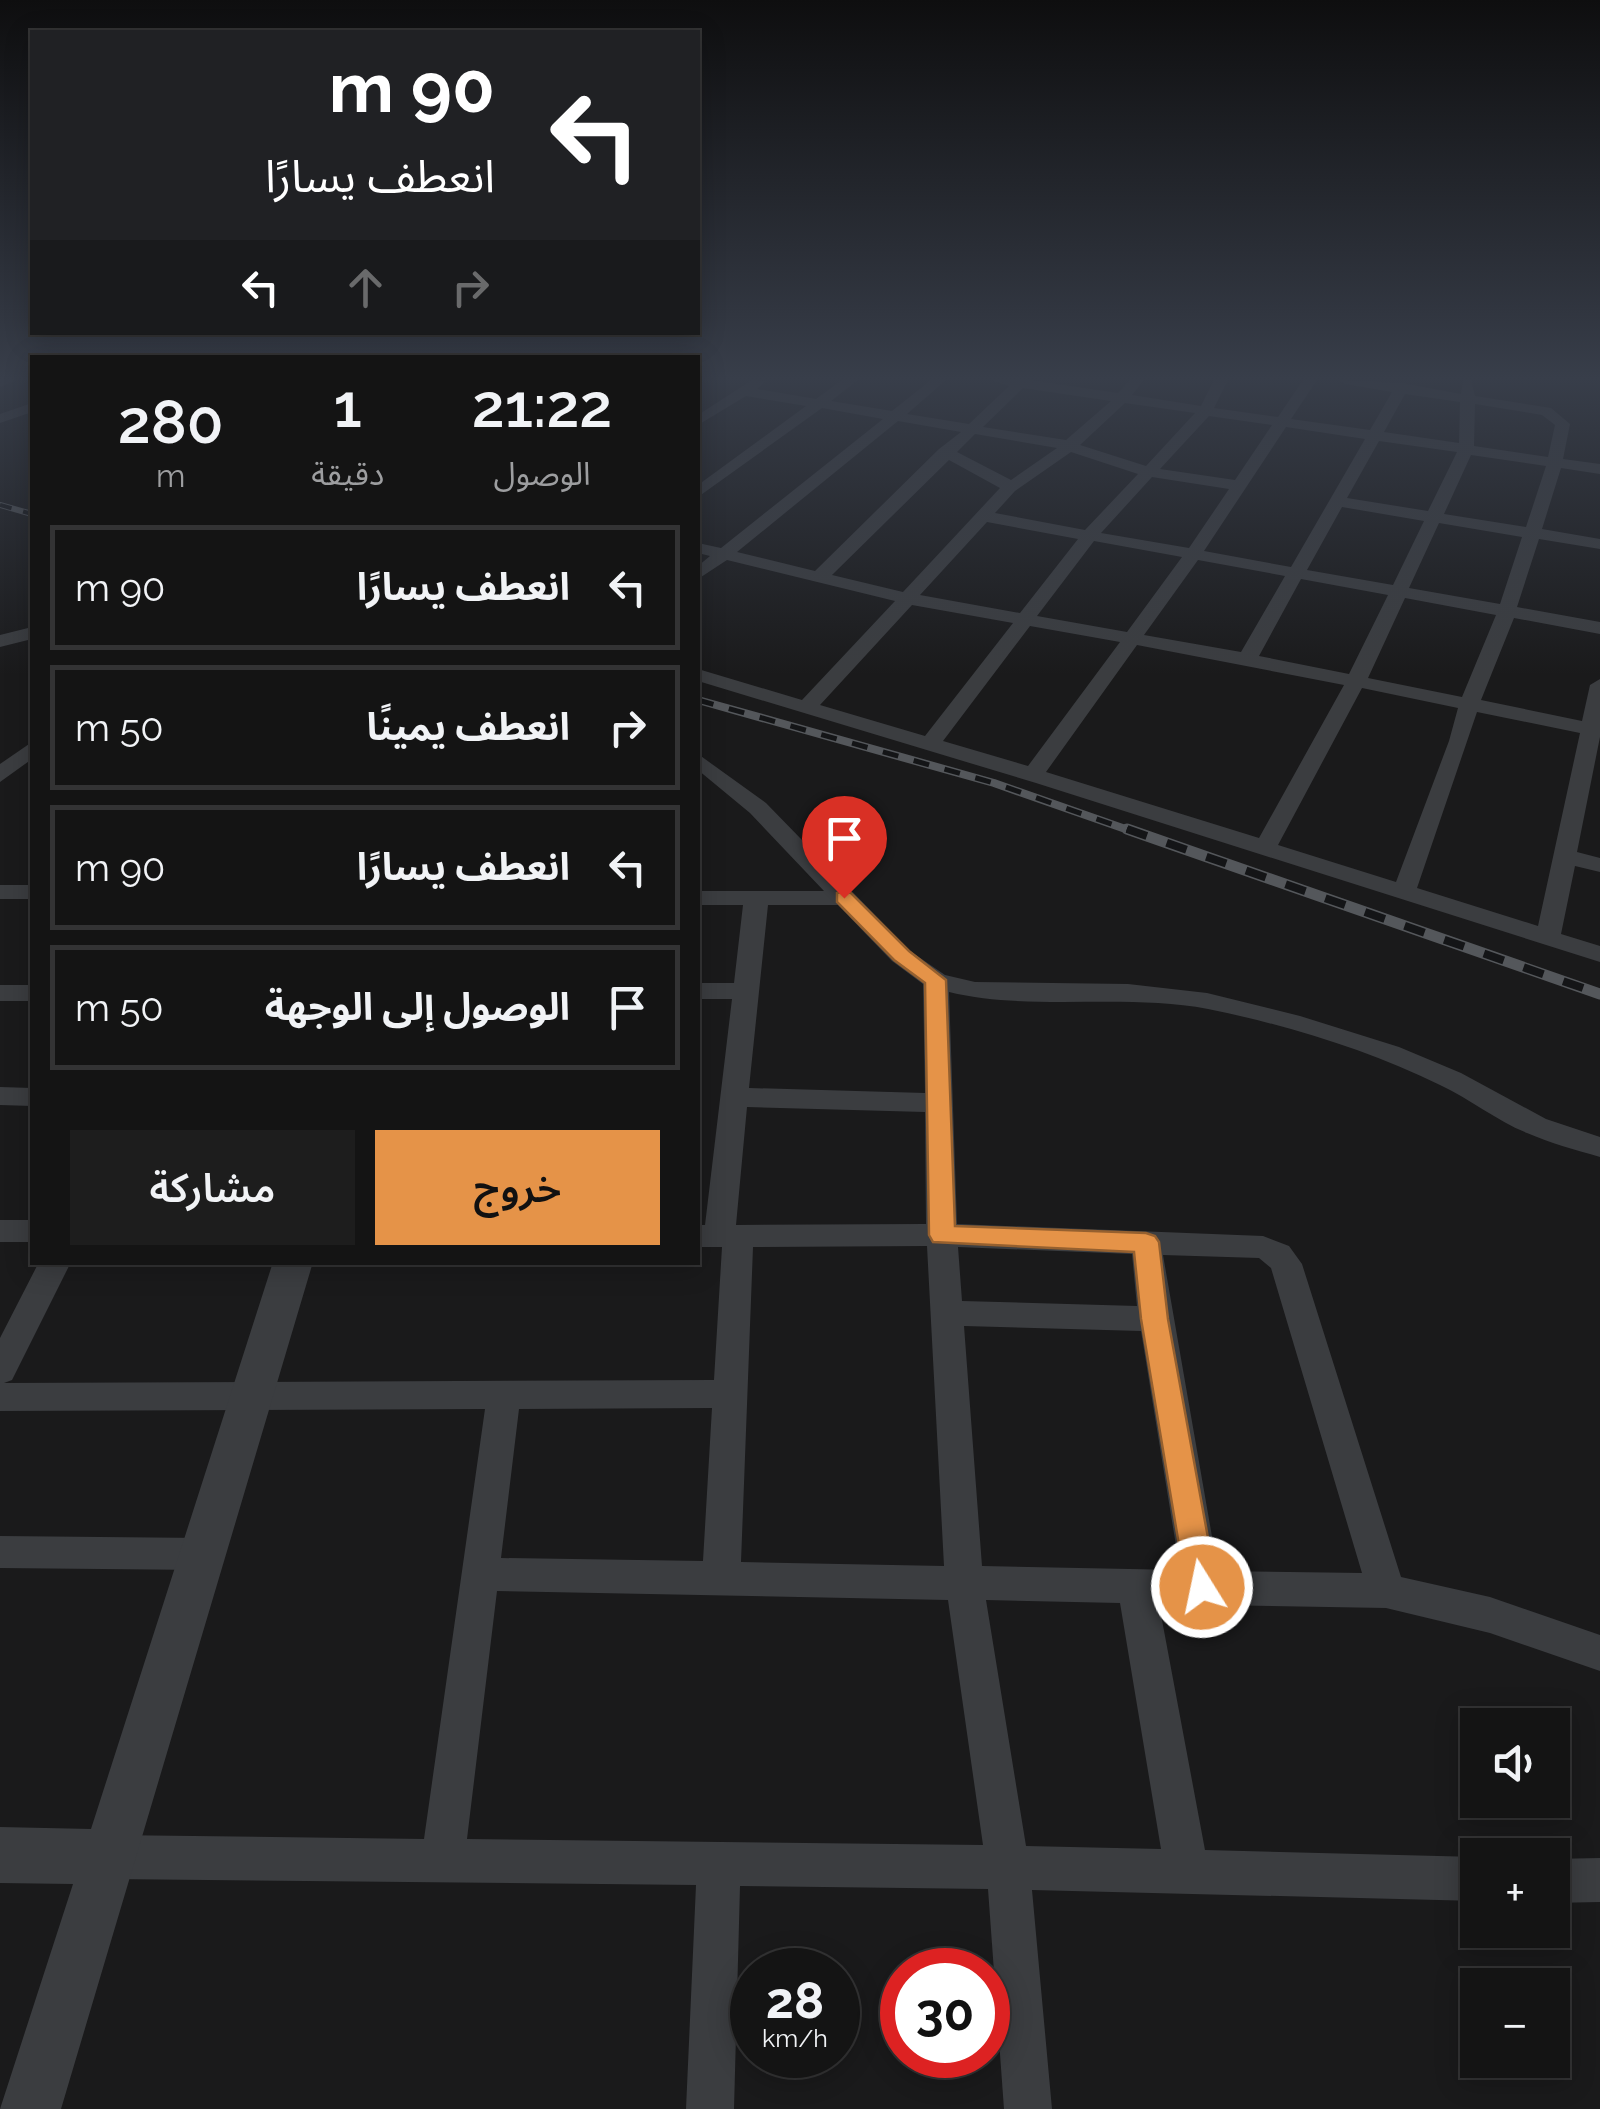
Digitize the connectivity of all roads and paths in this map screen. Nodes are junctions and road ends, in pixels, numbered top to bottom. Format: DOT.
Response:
graph roads {
  1 [pos="819,478"];
  2 [pos="917,478"];
  3 [pos="1001,478"];
  4 [pos="1022,478"];
  5 [pos="1142,478"];
  6 [pos="1190,478"];
  7 [pos="1244,478"];
  8 [pos="1347,478"];
  9 [pos="1452,478"];
  10 [pos="1551,478"];
  11 [pos="1239,486"];
  12 [pos="1010,488"];
  13 [pos="1334,500"];
  14 [pos="982,516"];
  15 [pos="1434,517"];
  16 [pos="1532,534"];
  17 [pos="1088,537"];
  18 [pos="1600,544"];
  19 [pos="700,548"];
  20 [pos="724,554"];
  21 [pos="1192,556"];
  22 [pos="700,572"];
  23 [pos="1294,573"];
  24 [pos="818,577"];
  25 [pos="1399,592"];
  26 [pos="906,598"];
  27 [pos="1507,611"];
  28 [pos="1026,619"];
  29 [pos="1600,628"];
  30 [pos="30,634"];
  31 [pos="1131,638"];
  32 [pos="0,641"];
  33 [pos="1247,659"];
  34 [pos="700,675"];
  35 [pos="1356,681"];
  36 [pos="1600,685"];
  37 [pos="1469,704"];
  38 [pos="806,708"];
  39 [pos="1594,729"];
  40 [pos="930,744"];
  41 [pos="30,750"];
  42 [pos="700,762"];
  43 [pos="1032,774"];
  44 [pos="0,775"];
  45 [pos="1265,848"];
  46 [pos="1566,857"];
  47 [pos="1600,865"];
  48 [pos="0,892"];
  49 [pos="30,892"];
  50 [pos="1404,892"];
  51 [pos="700,898"];
  52 [pos="844,898"];
  53 [pos="756,899"];
  54 [pos="1548,938"];
  55 [pos="1600,954"];
  56 [pos="936,980"];
  57 [pos="700,991"];
  58 [pos="748,991"];
  59 [pos="0,1096"];
  60 [pos="736,1096"];
  61 [pos="30,1097"];
  62 [pos="938,1103"];
  63 [pos="1600,1147"];
  64 [pos="0,1231"];
  65 [pos="30,1231"];
  66 [pos="942,1235"];
  67 [pos="718,1236"];
  68 [pos="1146,1242"];
  69 [pos="54,1265"];
  70 [pos="292,1265"];
  71 [pos="947,1312"];
  72 [pos="1155,1319"];
  73 [pos="0,1372"];
  74 [pos="504,1394"];
  75 [pos="730,1394"];
  76 [pos="252,1395"];
  77 [pos="0,1397"];
  78 [pos="0,1552"];
  79 [pos="204,1554"];
  80 [pos="480,1574"];
  81 [pos="721,1580"];
  82 [pos="964,1582"];
  83 [pos="1136,1585"];
  84 [pos="1202,1587"];
  85 [pos="1386,1591"];
  86 [pos="1600,1653"];
  87 [pos="0,1854"];
  88 [pos="110,1856"];
  89 [pos="443,1860"];
  90 [pos="719,1864"];
  91 [pos="1008,1868"];
  92 [pos="1187,1872"];
  93 [pos="1460,1879"];
  94 [pos="1600,1880"];
  95 [pos="1570,1881"];
  96 [pos="30,2109"];
  97 [pos="710,2109"];
  98 [pos="1028,2109"];
  1 -- 20 [label="street"];
  2 -- 24 [label="street"];
  3 -- 12 [label="street"];
  4 -- 12 [label="street"];
  5 -- 17 [label="street"];
  6 -- 11 [label="street"];
  7 -- 11 [label="street"];
  8 -- 13 [label="street"];
  9 -- 15 [label="street"];
  10 -- 16 [label="street"];
  11 -- 21 [label="street"];
  12 -- 14 [label="street"];
  13 -- 15 [label="street"];
  13 -- 23 [label="street"];
  14 -- 17 [label="street"];
  14 -- 26 [label="street"];
  15 -- 16 [label="street"];
  15 -- 25 [label="street"];
  16 -- 18 [label="street"];
  16 -- 27 [label="street"];
  17 -- 21 [label="street"];
  17 -- 28 [label="street"];
  19 -- 20 [label="street"];
  20 -- 22 [label="street"];
  20 -- 24 [label="street"];
  21 -- 23 [label="street"];
  21 -- 31 [label="street"];
  23 -- 25 [label="street"];
  23 -- 33 [label="street"];
  24 -- 26 [label="street"];
  25 -- 27 [label="street"];
  25 -- 35 [label="street"];
  26 -- 28 [label="street"];
  26 -- 38 [label="street"];
  27 -- 29 [label="street"];
  27 -- 37 [label="street"];
  28 -- 31 [label="street"];
  28 -- 40 [label="street"];
  30 -- 32 [label="street"];
  31 -- 33 [label="street"];
  31 -- 43 [label="street"];
  33 -- 35 [label="street"];
  34 -- 38 [label="street"];
  35 -- 37 [label="street"];
  35 -- 45 [label="street"];
  36 -- 39 [label="street"];
  37 -- 39 [label="street"];
  37 -- 50 [label="street"];
  38 -- 40 [label="street"];
  39 -- 46 [label="street"];
  40 -- 43 [label="street"];
  41 -- 44 [label="street"];
  42 -- 52 [label="street"];
  43 -- 45 [label="street"];
  45 -- 50 [label="street"];
  46 -- 47 [label="street"];
  46 -- 54 [label="street"];
  48 -- 49 [label="street"];
  50 -- 54 [label="street"];
  51 -- 53 [label="street"];
  52 -- 53 [label="street"];
  52 -- 56 [label="street"];
  53 -- 58 [label="street"];
  54 -- 55 [label="street"];
  56 -- 62 [label="street"];
  56 -- 63 [label="street"];
  57 -- 58 [label="street"];
  58 -- 60 [label="street"];
  59 -- 61 [label="street"];
  60 -- 62 [label="street"];
  60 -- 67 [label="street"];
  62 -- 66 [label="street"];
  64 -- 65 [label="street"];
  66 -- 67 [label="street"];
  66 -- 68 [label="street"];
  66 -- 71 [label="street"];
  67 -- 75 [label="street"];
  68 -- 72 [label="street"];
  68 -- 85 [label="street"];
  69 -- 73 [label="street"];
  70 -- 76 [label="street"];
  71 -- 72 [label="street"];
  71 -- 82 [label="street"];
  72 -- 84 [label="street"];
  74 -- 75 [label="street"];
  74 -- 76 [label="street"];
  74 -- 80 [label="street"];
  75 -- 81 [label="street"];
  76 -- 77 [label="street"];
  76 -- 79 [label="street"];
  78 -- 79 [label="street"];
  79 -- 88 [label="street"];
  80 -- 81 [label="street"];
  80 -- 89 [label="street"];
  81 -- 82 [label="street"];
  82 -- 83 [label="street"];
  82 -- 91 [label="street"];
  83 -- 84 [label="street"];
  83 -- 92 [label="street"];
  84 -- 85 [label="street"];
  85 -- 86 [label="street"];
  87 -- 88 [label="street"];
  88 -- 89 [label="street"];
  88 -- 96 [label="street"];
  89 -- 90 [label="street"];
  90 -- 91 [label="street"];
  90 -- 97 [label="street"];
  91 -- 92 [label="street"];
  91 -- 98 [label="street"];
  92 -- 93 [label="street"];
  94 -- 95 [label="street"];
}
